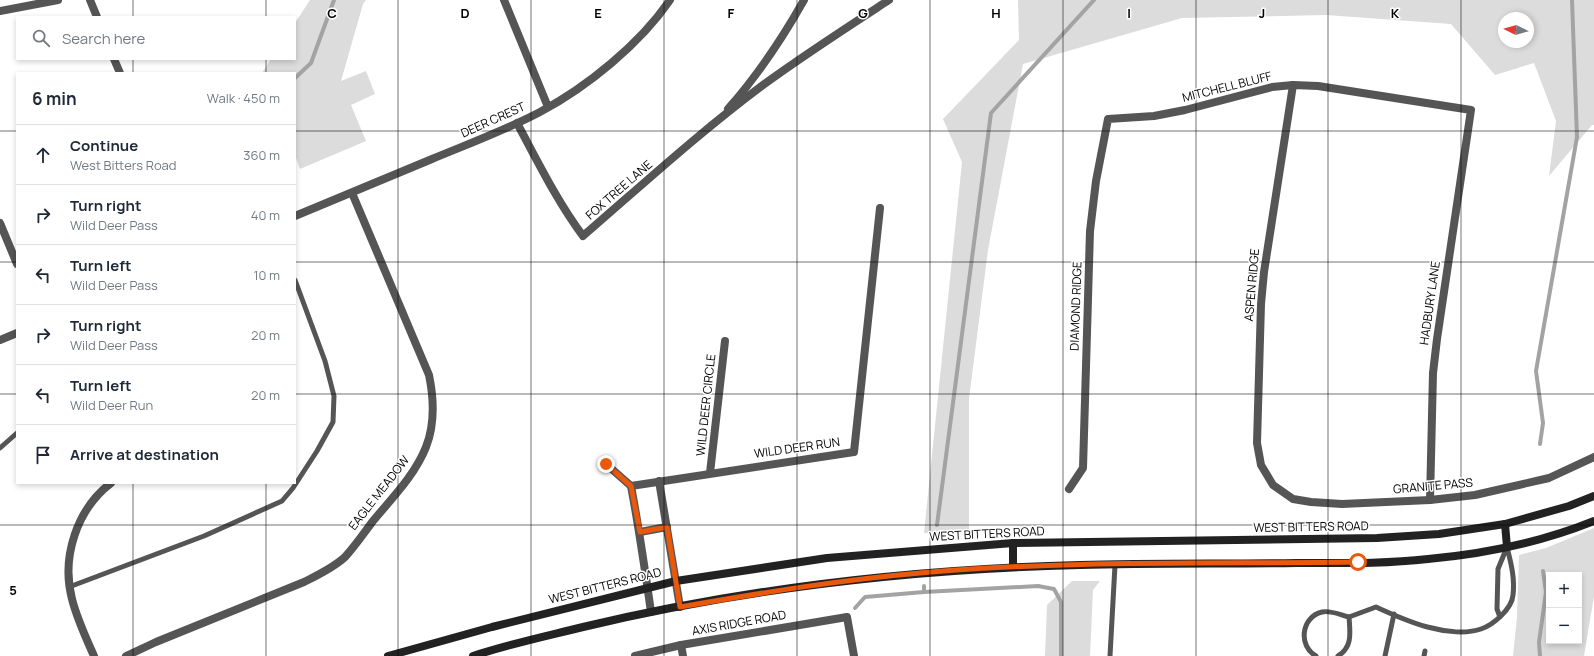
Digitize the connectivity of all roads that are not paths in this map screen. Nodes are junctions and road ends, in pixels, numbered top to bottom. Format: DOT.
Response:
graph roads {
  1 [pos="58,0"];
  2 [pos="90,0"];
  3 [pos="504,0"];
  4 [pos="670,0"];
  5 [pos="804,0"];
  6 [pos="889,0"];
  7 [pos="0,11"];
  8 [pos="97,16"];
  9 [pos="114,60"];
  10 [pos="120,72"];
  11 [pos="1293,85"];
  12 [pos="548,107"];
  13 [pos="1471,110"];
  14 [pos="1108,120"];
  15 [pos="517,123"];
  16 [pos="714,124"];
  17 [pos="352,192"];
  18 [pos="880,208"];
  19 [pos="296,216"];
  20 [pos="0,223"];
  21 [pos="16,262"];
  22 [pos="296,283"];
  23 [pos="16,333"];
  24 [pos="0,340"];
  25 [pos="725,340"];
  26 [pos="16,435"];
  27 [pos="0,448"];
  28 [pos="1594,457"];
  29 [pos="606,464"];
  30 [pos="710,473"];
  31 [pos="659,481"];
  32 [pos="296,483"];
  33 [pos="110,484"];
  34 [pos="296,484"];
  35 [pos="1273,485"];
  36 [pos="631,486"];
  37 [pos="1069,489"];
  38 [pos="1594,496"];
  39 [pos="1430,500"];
  40 [pos="1594,522"];
  41 [pos="1505,524"];
  42 [pos="667,527"];
  43 [pos="640,532"];
  44 [pos="1013,543"];
  45 [pos="1507,547"];
  46 [pos="1115,565"];
  47 [pos="1013,567"];
  48 [pos="676,581"];
  49 [pos="70,587"];
  50 [pos="647,588"];
  51 [pos="680,607"];
  52 [pos="651,612"];
  53 [pos="1394,614"];
  54 [pos="1349,617"];
  55 [pos="1500,617"];
  56 [pos="681,646"];
  57 [pos="94,656"];
  58 [pos="126,656"];
  59 [pos="388,656"];
  60 [pos="473,656"];
  61 [pos="635,656"];
  62 [pos="683,656"];
  63 [pos="854,656"];
  64 [pos="1110,656"];
  65 [pos="1316,656"];
  66 [pos="1338,656"];
  67 [pos="1385,656"];
  1 -- 7 [label="street"];
  2 -- 8 [label="street"];
  3 -- 12 [label="street"];
  4 -- 12 [label="street, DEER CREST"];
  5 -- 16 [label="street, FOX TREE LANE"];
  6 -- 16 [label="street, FOX TREE LANE"];
  9 -- 10 [label="street"];
  11 -- 13 [label="street, MITCHELL BLUFF"];
  11 -- 14 [label="street, MITCHELL BLUFF"];
  11 -- 35 [label="street, ASPEN RIDGE"];
  12 -- 15 [label="street, DEER CREST"];
  13 -- 39 [label="street, HADBURY LANE"];
  14 -- 37 [label="street, DIAMOND RIDGE"];
  15 -- 16 [label="street, FOX TREE LANE"];
  15 -- 17 [label="street, DEER CREST"];
  17 -- 19 [label="street, DEER CREST"];
  17 -- 58 [label="street, EAGLE MEADOW"];
  18 -- 30 [label="street, WILD DEER RUN"];
  20 -- 21 [label="street"];
  22 -- 32 [label="lane"];
  23 -- 24 [label="street"];
  25 -- 30 [label="street, WILD DEER CIRCLE"];
  26 -- 27 [label="lane"];
  28 -- 39 [label="street, GRANITE PASS"];
  29 -- 36 [label="street"];
  30 -- 31 [label="street, WILD DEER RUN"];
  31 -- 36 [label="street, WILD DEER RUN"];
  31 -- 42 [label="street"];
  33 -- 49 [label="street"];
  34 -- 49 [label="lane"];
  35 -- 39 [label="street, GRANITE PASS"];
  36 -- 43 [label="street"];
  38 -- 41 [label="main road, WEST BITTERS ROAD"];
  40 -- 45 [label="main road"];
  41 -- 44 [label="main road, WEST BITTERS ROAD"];
  41 -- 45 [label="main road"];
  42 -- 43 [label="street"];
  42 -- 48 [label="street"];
  43 -- 50 [label="street"];
  44 -- 47 [label="main road"];
  44 -- 48 [label="main road, WEST BITTERS ROAD"];
  45 -- 46 [label="main road"];
  45 -- 55 [label="lane"];
  45 -- 55 [label="lane"];
  46 -- 47 [label="main road"];
  46 -- 64 [label="lane"];
  47 -- 51 [label="main road"];
  48 -- 50 [label="main road, WEST BITTERS ROAD"];
  48 -- 51 [label="street"];
  49 -- 57 [label="street"];
  50 -- 52 [label="street"];
  50 -- 59 [label="main road, WEST BITTERS ROAD"];
  51 -- 52 [label="main road"];
  52 -- 60 [label="main road"];
  53 -- 54 [label="lane"];
  53 -- 55 [label="lane"];
  53 -- 67 [label="lane"];
  54 -- 65 [label="lane"];
  54 -- 66 [label="lane"];
  56 -- 61 [label="street, AXIS RIDGE ROAD"];
  56 -- 62 [label="street"];
  56 -- 63 [label="street, AXIS RIDGE ROAD"];
}
